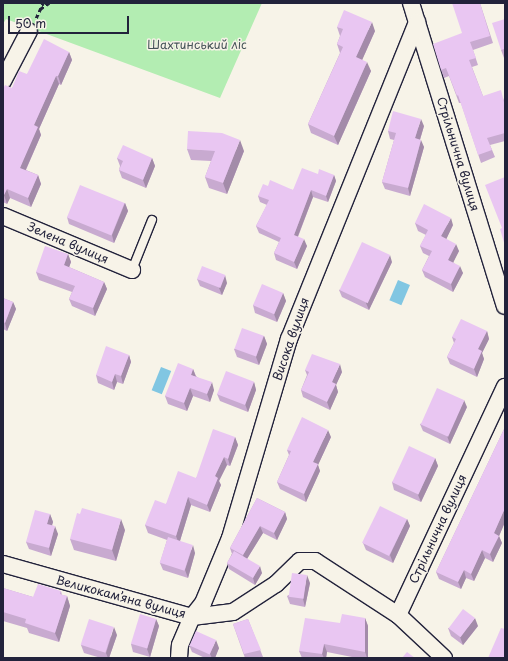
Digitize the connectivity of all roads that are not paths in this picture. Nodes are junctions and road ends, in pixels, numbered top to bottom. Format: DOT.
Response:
graph roads {
  1 [pos="411,3"];
  2 [pos="417,22"];
  3 [pos="29,31"];
  4 [pos="3,80"];
  5 [pos="3,216"];
  6 [pos="152,220"];
  7 [pos="132,270"];
  8 [pos="504,300"];
  9 [pos="505,387"];
  10 [pos="3,564"];
  11 [pos="398,615"];
  12 [pos="192,617"];
  13 [pos="179,658"];
  14 [pos="444,658"];
  1 -- 2 [label="street, Стрільнична вулиця"];
  2 -- 8 [label="street, Стрільнична вулиця"];
  2 -- 12 [label="street, Висока вулиця"];
  3 -- 4 [label="street"];
  5 -- 7 [label="street, Зелена вулиця"];
  6 -- 7 [label="lane"];
  9 -- 11 [label="street, Стрільнична вулиця"];
  10 -- 12 [label="street, Великокамʼяна вулиця"];
  11 -- 12 [label="street, Великокамʼяна вулиця"];
  11 -- 14 [label="street"];
  12 -- 13 [label="street, Висока вулиця"];
}
